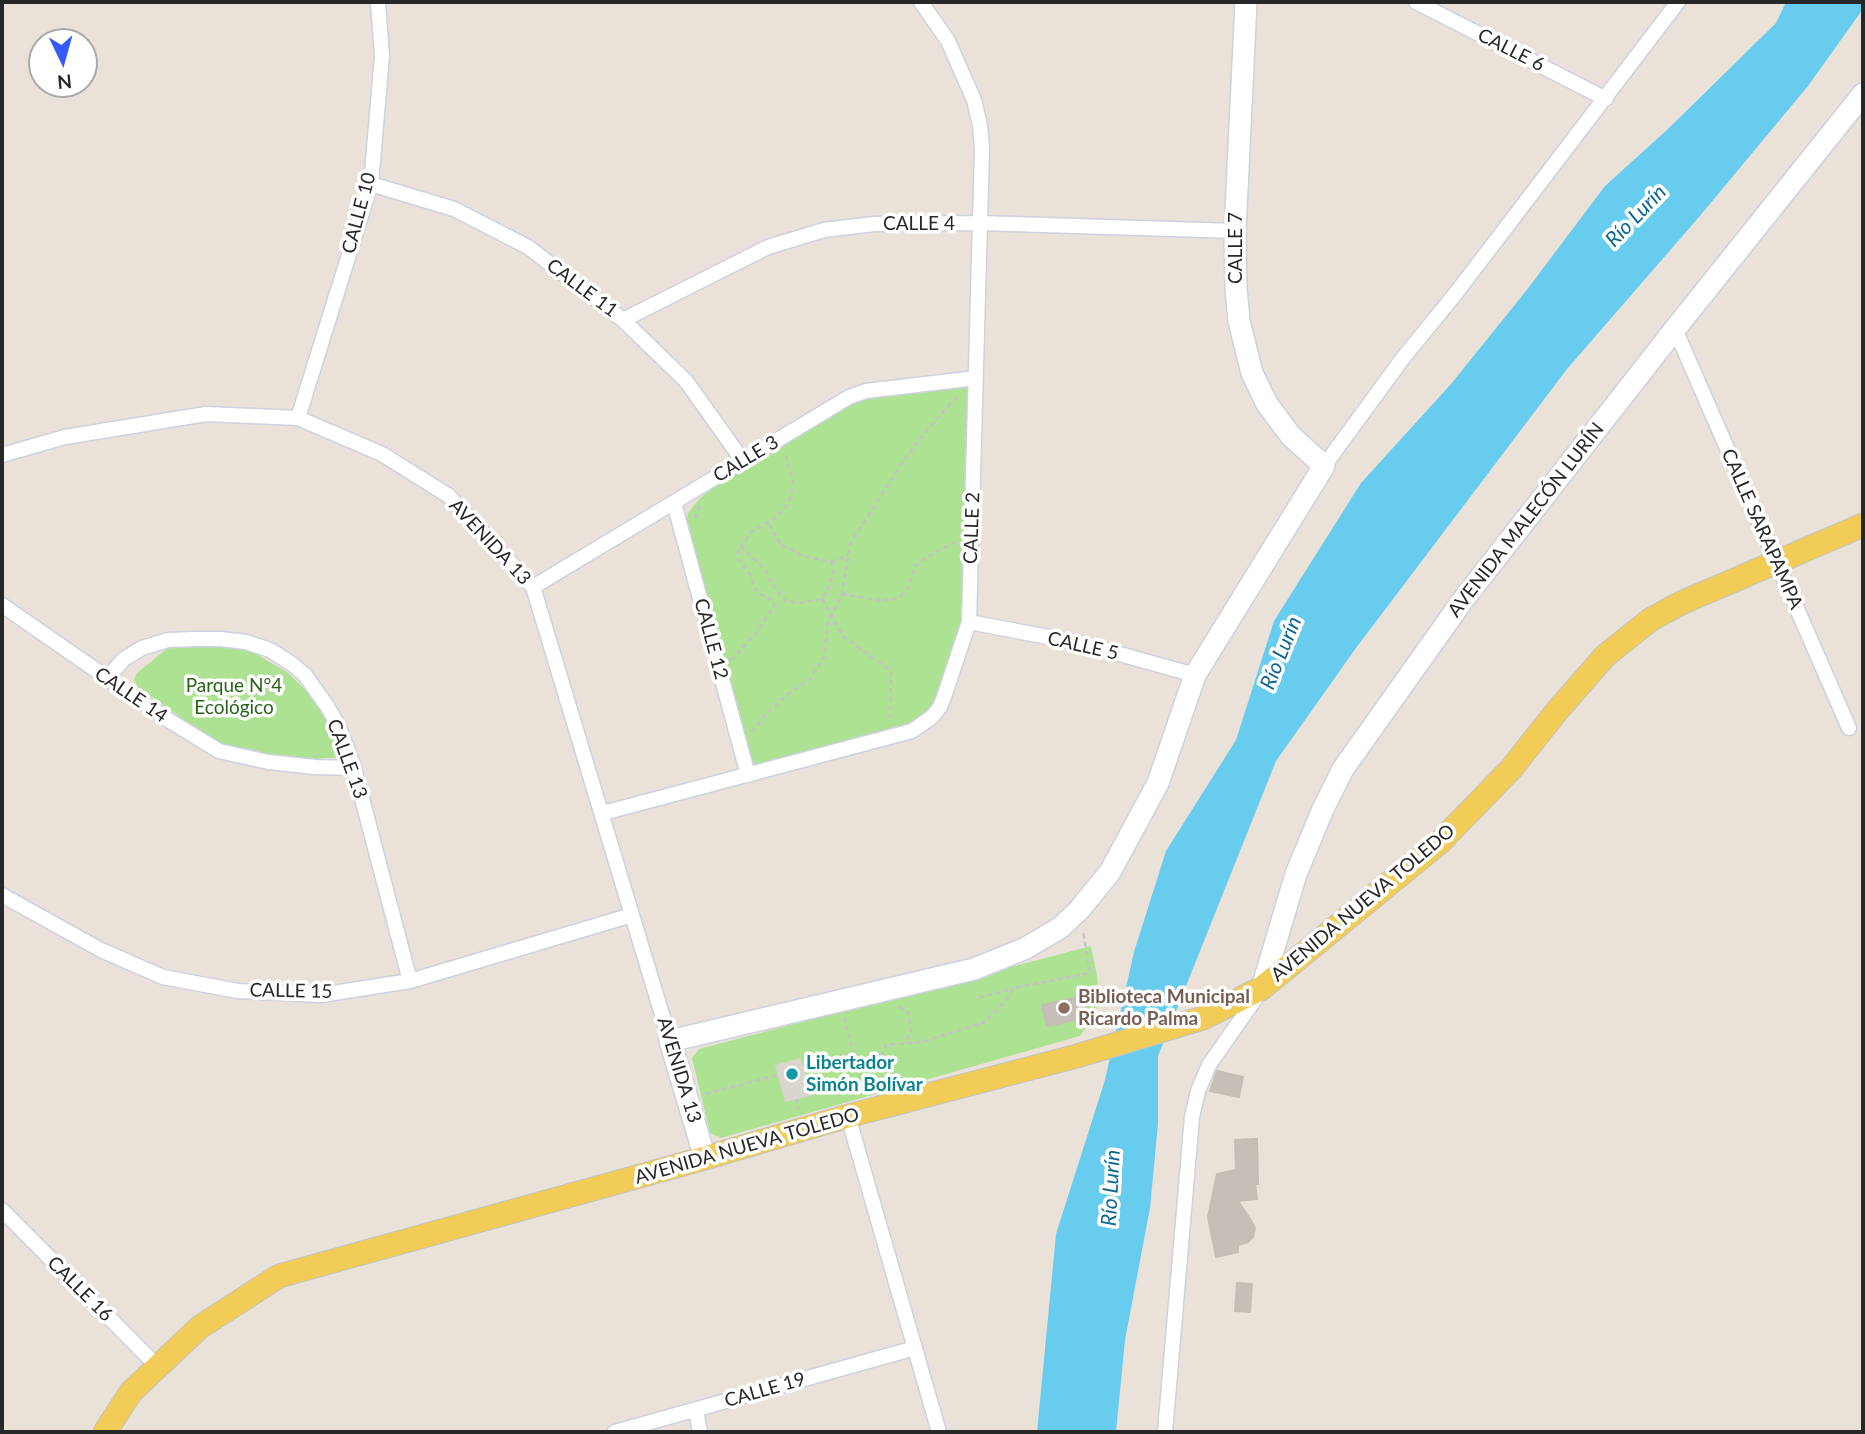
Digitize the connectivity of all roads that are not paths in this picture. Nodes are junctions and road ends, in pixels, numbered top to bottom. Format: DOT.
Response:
graph roads {
  1 [pos="378,2"];
  2 [pos="921,2"];
  3 [pos="1246,2"];
  4 [pos="1416,2"];
  5 [pos="1678,2"];
  6 [pos="1863,94"];
  7 [pos="1606,99"];
  8 [pos="371,184"];
  9 [pos="980,223"];
  10 [pos="1235,231"];
  11 [pos="622,320"];
  12 [pos="1675,330"];
  13 [pos="975,378"];
  14 [pos="298,418"];
  15 [pos="2,455"];
  16 [pos="743,461"];
  17 [pos="1324,466"];
  18 [pos="674,503"];
  19 [pos="1863,525"];
  20 [pos="1776,562"];
  21 [pos="533,587"];
  22 [pos="2,605"];
  23 [pos="969,622"];
  24 [pos="1195,675"];
  25 [pos="107,678"];
  26 [pos="1849,728"];
  27 [pos="354,768"];
  28 [pos="748,775"];
  29 [pos="603,813"];
  30 [pos="2,895"];
  31 [pos="632,915"];
  32 [pos="410,981"];
  33 [pos="1262,988"];
  34 [pos="670,1041"];
  35 [pos="848,1116"];
  36 [pos="705,1158"];
  37 [pos="2,1210"];
  38 [pos="915,1348"];
  39 [pos="158,1367"];
  40 [pos="696,1410"];
  41 [pos="105,1432"];
  42 [pos="615,1432"];
  43 [pos="700,1432"];
  44 [pos="939,1432"];
  45 [pos="1165,1432"];
  1 -- 8 [label="street, CALLE 10"];
  2 -- 9 [label="street, CALLE 2"];
  3 -- 10 [label="street, CALLE 7"];
  4 -- 7 [label="street, CALLE 6"];
  5 -- 7 [label="street"];
  6 -- 12 [label="street, AVENIDA MALECÓN LURÍN"];
  7 -- 17 [label="street"];
  8 -- 11 [label="street, CALLE 11"];
  8 -- 14 [label="street, CALLE 10"];
  9 -- 10 [label="street, CALLE 4"];
  9 -- 11 [label="street, CALLE 4"];
  9 -- 13 [label="street, CALLE 2"];
  10 -- 17 [label="street, CALLE 7"];
  11 -- 16 [label="street, CALLE 11"];
  12 -- 20 [label="street, CALLE SARAPAMPA"];
  12 -- 33 [label="street, AVENIDA MALECÓN LURÍN"];
  13 -- 16 [label="street, CALLE 3"];
  13 -- 23 [label="street, CALLE 2"];
  14 -- 15 [label="street, AVENIDA 13"];
  14 -- 21 [label="street, AVENIDA 13"];
  16 -- 18 [label="street, CALLE 3"];
  17 -- 24 [label="street"];
  18 -- 21 [label="street, CALLE 3"];
  18 -- 28 [label="street, CALLE 12"];
  19 -- 20 [label="main road, AVENIDA NUEVA TOLEDO"];
  20 -- 26 [label="street, CALLE SARAPAMPA"];
  20 -- 33 [label="main road, AVENIDA NUEVA TOLEDO"];
  21 -- 29 [label="street, AVENIDA 13"];
  22 -- 25 [label="street, CALLE 14"];
  23 -- 24 [label="street, CALLE 5"];
  23 -- 28 [label="street, CALLE 2"];
  24 -- 34 [label="street"];
  25 -- 27 [label="street, CALLE 14"];
  25 -- 27 [label="street, CALLE 13"];
  27 -- 32 [label="street, CALLE 13"];
  28 -- 29 [label="street, CALLE 2"];
  29 -- 31 [label="street, AVENIDA 13"];
  30 -- 32 [label="street, CALLE 15"];
  31 -- 32 [label="street, CALLE 15"];
  31 -- 34 [label="street, AVENIDA 13"];
  33 -- 35 [label="main road, AVENIDA NUEVA TOLEDO"];
  33 -- 45 [label="street"];
  34 -- 36 [label="street, AVENIDA 13"];
  35 -- 36 [label="main road, AVENIDA NUEVA TOLEDO"];
  35 -- 38 [label="street"];
  36 -- 39 [label="main road, AVENIDA NUEVA TOLEDO"];
  37 -- 39 [label="street, CALLE 16"];
  38 -- 40 [label="street, CALLE 19"];
  38 -- 44 [label="street"];
  39 -- 41 [label="main road, AVENIDA NUEVA TOLEDO"];
  40 -- 42 [label="street, CALLE 19"];
  40 -- 43 [label="street"];
}
